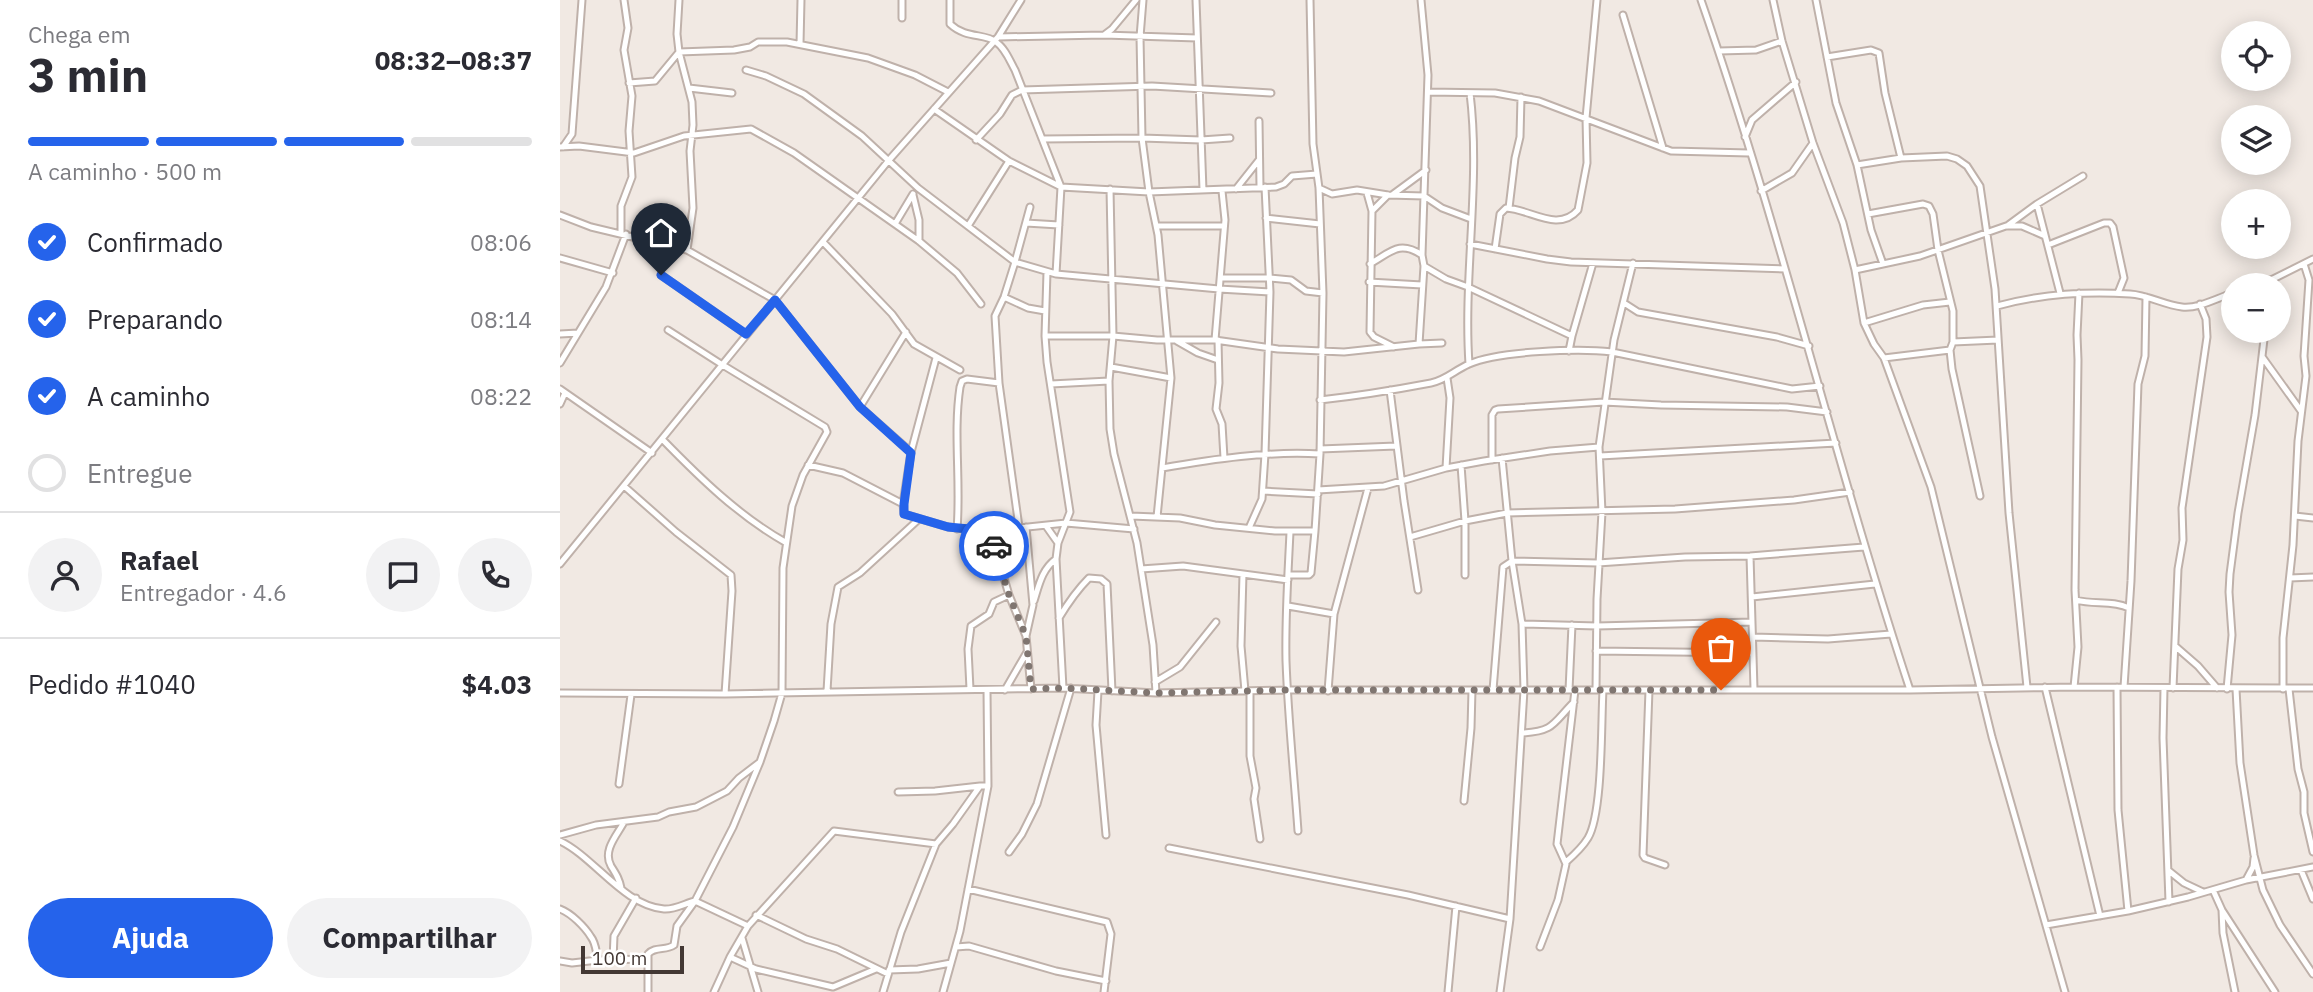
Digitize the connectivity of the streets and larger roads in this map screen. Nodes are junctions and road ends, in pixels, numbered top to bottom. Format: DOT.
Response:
graph roads {
  1 [pos="582,0"];
  2 [pos="624,0"];
  3 [pos="679,0"];
  4 [pos="801,0"];
  5 [pos="902,0"];
  6 [pos="950,0"];
  7 [pos="1021,0"];
  8 [pos="1136,0"];
  9 [pos="1143,0"];
  10 [pos="1196,0"];
  11 [pos="1310,0"];
  12 [pos="1422,0"];
  13 [pos="1597,0"];
  14 [pos="1701,0"];
  15 [pos="1773,0"];
  16 [pos="1816,0"];
  17 [pos="1623,15"];
  18 [pos="902,18"];
  19 [pos="1104,35"];
  20 [pos="1140,37"];
  21 [pos="1197,38"];
  22 [pos="997,39"];
  23 [pos="1782,41"];
  24 [pos="800,44"];
  25 [pos="1719,51"];
  26 [pos="679,52"];
  27 [pos="1827,57"];
  28 [pos="746,70"];
  29 [pos="1796,82"];
  30 [pos="629,83"];
  31 [pos="1142,86"];
  32 [pos="689,88"];
  33 [pos="1200,88"];
  34 [pos="1022,90"];
  35 [pos="948,92"];
  36 [pos="1428,92"];
  37 [pos="732,93"];
  38 [pos="1271,93"];
  39 [pos="1470,93"];
  40 [pos="1521,97"];
  41 [pos="934,109"];
  42 [pos="1586,118"];
  43 [pos="1259,121"];
  44 [pos="572,134"];
  45 [pos="693,134"];
  46 [pos="1745,137"];
  47 [pos="1142,138"];
  48 [pos="1230,138"];
  49 [pos="1042,139"];
  50 [pos="976,140"];
  51 [pos="1201,141"];
  52 [pos="1813,143"];
  53 [pos="579,146"];
  54 [pos="562,147"];
  55 [pos="1663,148"];
  56 [pos="629,153"];
  57 [pos="1749,153"];
  58 [pos="1901,158"];
  59 [pos="889,160"];
  60 [pos="1259,160"];
  61 [pos="1009,161"];
  62 [pos="1857,165"];
  63 [pos="1426,170"];
  64 [pos="1317,173"];
  65 [pos="2084,176"];
  66 [pos="1061,187"];
  67 [pos="1263,187"];
  68 [pos="918,188"];
  69 [pos="1319,188"];
  70 [pos="1110,189"];
  71 [pos="1236,189"];
  72 [pos="1203,190"];
  73 [pos="1222,191"];
  74 [pos="1761,191"];
  75 [pos="1149,192"];
  76 [pos="1367,193"];
  77 [pos="913,194"];
  78 [pos="1390,195"];
  79 [pos="1424,196"];
  80 [pos="858,199"];
  81 [pos="2037,204"];
  82 [pos="1030,207"];
  83 [pos="1509,208"];
  84 [pos="1372,211"];
  85 [pos="1868,214"];
  86 [pos="560,215"];
  87 [pos="1266,218"];
  88 [pos="1471,219"];
  89 [pos="1026,223"];
  90 [pos="895,224"];
  91 [pos="1321,224"];
  92 [pos="1059,225"];
  93 [pos="968,226"];
  94 [pos="1157,226"];
  95 [pos="1224,226"];
  96 [pos="2006,226"];
  97 [pos="623,233"];
  98 [pos="1986,233"];
  99 [pos="2045,236"];
  100 [pos="919,241"];
  101 [pos="823,242"];
  102 [pos="1470,244"];
  103 [pos="2048,245"];
  104 [pos="1495,249"];
  105 [pos="687,250"];
  106 [pos="1938,250"];
  107 [pos="1422,255"];
  108 [pos="560,258"];
  109 [pos="2313,260"];
  110 [pos="1015,262"];
  111 [pos="1593,263"];
  112 [pos="1370,264"];
  113 [pos="1633,264"];
  114 [pos="1883,264"];
  115 [pos="2304,264"];
  116 [pos="1424,266"];
  117 [pos="1785,269"];
  118 [pos="1855,270"];
  119 [pos="1047,272"];
  120 [pos="613,273"];
  121 [pos="2288,273"];
  122 [pos="1056,274"];
  123 [pos="661,275"];
  124 [pos="1221,278"];
  125 [pos="1269,278"];
  126 [pos="1111,279"];
  127 [pos="1370,282"];
  128 [pos="1164,283"];
  129 [pos="1422,285"];
  130 [pos="1468,287"];
  131 [pos="1219,289"];
  132 [pos="1270,292"];
  133 [pos="1322,293"];
  134 [pos="2060,293"];
  135 [pos="2079,293"];
  136 [pos="2118,293"];
  137 [pos="1004,297"];
  138 [pos="2146,297"];
  139 [pos="2221,297"];
  140 [pos="775,300"];
  141 [pos="1950,302"];
  142 [pos="1624,303"];
  143 [pos="981,304"];
  144 [pos="2200,304"];
  145 [pos="1997,306"];
  146 [pos="1045,311"];
  147 [pos="1864,323"];
  148 [pos="668,330"];
  149 [pos="905,331"];
  150 [pos="578,333"];
  151 [pos="560,334"];
  152 [pos="746,334"];
  153 [pos="1045,336"];
  154 [pos="1113,336"];
  155 [pos="1572,336"];
  156 [pos="1173,340"];
  157 [pos="1217,340"];
  158 [pos="1998,340"];
  159 [pos="1953,342"];
  160 [pos="2264,343"];
  161 [pos="1419,344"];
  162 [pos="1442,344"];
  163 [pos="1809,346"];
  164 [pos="1267,347"];
  165 [pos="1394,347"];
  166 [pos="1950,350"];
  167 [pos="1321,351"];
  168 [pos="1569,351"];
  169 [pos="1612,352"];
  170 [pos="936,358"];
  171 [pos="1884,358"];
  172 [pos="2263,358"];
  173 [pos="1218,360"];
  174 [pos="560,363"];
  175 [pos="721,364"];
  176 [pos="1469,364"];
  177 [pos="1111,367"];
  178 [pos="960,370"];
  179 [pos="1171,378"];
  180 [pos="1447,378"];
  181 [pos="1109,381"];
  182 [pos="999,383"];
  183 [pos="1051,384"];
  184 [pos="1820,386"];
  185 [pos="1390,390"];
  186 [pos="563,391"];
  187 [pos="1320,400"];
  188 [pos="1604,402"];
  189 [pos="560,404"];
  190 [pos="860,407"];
  191 [pos="2301,411"];
  192 [pos="1827,412"];
  193 [pos="663,440"];
  194 [pos="1836,443"];
  195 [pos="1396,446"];
  196 [pos="1599,447"];
  197 [pos="1320,452"];
  198 [pos="652,453"];
  199 [pos="911,453"];
  200 [pos="1265,454"];
  201 [pos="1600,456"];
  202 [pos="1224,458"];
  203 [pos="1502,458"];
  204 [pos="1492,460"];
  205 [pos="808,465"];
  206 [pos="1461,465"];
  207 [pos="1162,468"];
  208 [pos="1446,468"];
  209 [pos="1402,482"];
  210 [pos="624,486"];
  211 [pos="1368,488"];
  212 [pos="1263,491"];
  213 [pos="1318,492"];
  214 [pos="1850,492"];
  215 [pos="1980,496"];
  216 [pos="904,504"];
  217 [pos="1602,512"];
  218 [pos="1507,513"];
  219 [pos="904,514"];
  220 [pos="1131,516"];
  221 [pos="2295,516"];
  222 [pos="1157,517"];
  223 [pos="2313,518"];
  224 [pos="919,519"];
  225 [pos="1465,521"];
  226 [pos="1066,523"];
  227 [pos="1046,526"];
  228 [pos="1023,527"];
  229 [pos="1249,528"];
  230 [pos="957,529"];
  231 [pos="1134,529"];
  232 [pos="990,531"];
  233 [pos="1315,531"];
  234 [pos="1290,532"];
  235 [pos="904,533"];
  236 [pos="1410,537"];
  237 [pos="785,542"];
  238 [pos="1058,544"];
  239 [pos="1864,547"];
  240 [pos="1750,556"];
  241 [pos="1056,559"];
  242 [pos="1512,561"];
  243 [pos="1598,563"];
  244 [pos="560,564"];
  245 [pos="1141,569"];
  246 [pos="1243,574"];
  247 [pos="1465,575"];
  248 [pos="1288,577"];
  249 [pos="2290,578"];
  250 [pos="2313,578"];
  251 [pos="1875,584"];
  252 [pos="1418,590"];
  253 [pos="1009,595"];
  254 [pos="1752,597"];
  255 [pos="2076,600"];
  256 [pos="1033,605"];
  257 [pos="1288,606"];
  258 [pos="2129,608"];
  259 [pos="1334,614"];
  260 [pos="1059,618"];
  261 [pos="1216,622"];
  262 [pos="1752,622"];
  263 [pos="1522,624"];
  264 [pos="1572,625"];
  265 [pos="1597,626"];
  266 [pos="1892,634"];
  267 [pos="1026,636"];
  268 [pos="1753,637"];
  269 [pos="2175,646"];
  270 [pos="1596,651"];
  271 [pos="1027,652"];
  272 [pos="1753,653"];
  273 [pos="1155,682"];
  274 [pos="2027,687"];
  275 [pos="2045,687"];
  276 [pos="2074,687"];
  277 [pos="2117,687"];
  278 [pos="2124,687"];
  279 [pos="1063,688"];
  280 [pos="1071,688"];
  281 [pos="2164,688"];
  282 [pos="2173,688"];
  283 [pos="2313,688"];
  284 [pos="970,689"];
  285 [pos="1031,689"];
  286 [pos="1980,689"];
  287 [pos="2218,689"];
  288 [pos="2227,689"];
  289 [pos="2236,689"];
  290 [pos="2286,689"];
  291 [pos="987,690"];
  292 [pos="1005,690"];
  293 [pos="1288,690"];
  294 [pos="1472,690"];
  295 [pos="1493,690"];
  296 [pos="1524,690"];
  297 [pos="1572,690"];
  298 [pos="1596,690"];
  299 [pos="1603,690"];
  300 [pos="1754,690"];
  301 [pos="1910,690"];
  302 [pos="827,691"];
  303 [pos="1098,691"];
  304 [pos="1112,691"];
  305 [pos="1247,691"];
  306 [pos="1328,691"];
  307 [pos="1649,691"];
  308 [pos="560,693"];
  309 [pos="782,693"];
  310 [pos="1156,693"];
  311 [pos="725,694"];
  312 [pos="631,695"];
  313 [pos="1574,702"];
  314 [pos="1522,733"];
  315 [pos="761,762"];
  316 [pos="619,784"];
  317 [pos="980,786"];
  318 [pos="988,786"];
  319 [pos="898,792"];
  320 [pos="1464,801"];
  321 [pos="624,822"];
  322 [pos="1298,831"];
  323 [pos="560,835"];
  324 [pos="1106,835"];
  325 [pos="1260,839"];
  326 [pos="560,841"];
  327 [pos="936,844"];
  328 [pos="1169,848"];
  329 [pos="1009,852"];
  330 [pos="2313,852"];
  331 [pos="2254,855"];
  332 [pos="1566,862"];
  333 [pos="1665,865"];
  334 [pos="2313,867"];
  335 [pos="2301,870"];
  336 [pos="2169,871"];
  337 [pos="2260,877"];
  338 [pos="2246,880"];
  339 [pos="621,888"];
  340 [pos="968,889"];
  341 [pos="2213,890"];
  342 [pos="2203,892"];
  343 [pos="636,898"];
  344 [pos="2313,899"];
  345 [pos="695,901"];
  346 [pos="2169,902"];
  347 [pos="1456,906"];
  348 [pos="560,909"];
  349 [pos="2221,910"];
  350 [pos="2128,911"];
  351 [pos="756,915"];
  352 [pos="2100,916"];
  353 [pos="1510,919"];
  354 [pos="2046,925"];
  355 [pos="748,926"];
  356 [pos="960,931"];
  357 [pos="741,938"];
  358 [pos="969,946"];
  359 [pos="956,947"];
  360 [pos="1540,947"];
  361 [pos="730,957"];
  362 [pos="648,959"];
  363 [pos="598,960"];
  364 [pos="613,960"];
  365 [pos="560,961"];
  366 [pos="892,963"];
  367 [pos="951,963"];
  368 [pos="749,967"];
  369 [pos="877,970"];
  370 [pos="900,970"];
  371 [pos="889,972"];
  372 [pos="2313,974"];
  373 [pos="1106,981"];
  374 [pos="826,989"];
  375 [pos="944,991"];
  376 [pos="648,992"];
  377 [pos="715,992"];
  378 [pos="758,992"];
  379 [pos="883,992"];
  380 [pos="952,992"];
  381 [pos="1104,992"];
  382 [pos="1448,992"];
  383 [pos="1500,992"];
  384 [pos="2065,992"];
  385 [pos="2235,992"];
  386 [pos="2276,992"];
  1 -- 44 [label="street"];
  2 -- 30 [label="street"];
  3 -- 26 [label="street"];
  4 -- 24 [label="street"];
  5 -- 18 [label="street"];
  6 -- 22 [label="street"];
  7 -- 22 [label="street"];
  8 -- 19 [label="street"];
  9 -- 20 [label="street"];
  10 -- 21 [label="street"];
  11 -- 64 [label="street"];
  12 -- 36 [label="street"];
  13 -- 42 [label="street"];
  14 -- 25 [label="street"];
  15 -- 23 [label="street"];
  16 -- 27 [label="street"];
  17 -- 55 [label="street"];
  19 -- 20 [label="street"];
  19 -- 22 [label="street"];
  20 -- 21 [label="street"];
  20 -- 31 [label="street"];
  21 -- 33 [label="street"];
  22 -- 34 [label="street"];
  22 -- 35 [label="street"];
  23 -- 25 [label="street"];
  23 -- 29 [label="street"];
  24 -- 26 [label="street"];
  24 -- 35 [label="street"];
  25 -- 46 [label="street"];
  26 -- 30 [label="street"];
  26 -- 32 [label="street"];
  27 -- 58 [label="street"];
  27 -- 62 [label="street"];
  28 -- 59 [label="street"];
  29 -- 46 [label="street"];
  29 -- 52 [label="street"];
  30 -- 56 [label="street"];
  31 -- 33 [label="street"];
  31 -- 34 [label="street"];
  31 -- 47 [label="street"];
  32 -- 37 [label="street"];
  32 -- 45 [label="street"];
  33 -- 38 [label="street"];
  33 -- 51 [label="street"];
  34 -- 49 [label="street"];
  34 -- 50 [label="street"];
  35 -- 41 [label="street"];
  36 -- 39 [label="street"];
  36 -- 63 [label="street"];
  39 -- 40 [label="street"];
  39 -- 88 [label="street"];
  40 -- 42 [label="street"];
  40 -- 83 [label="street"];
  41 -- 50 [label="street"];
  41 -- 59 [label="street"];
  42 -- 55 [label="street"];
  42 -- 83 [label="street"];
  43 -- 60 [label="street"];
  44 -- 53 [label="street"];
  44 -- 54 [label="street"];
  45 -- 56 [label="street"];
  45 -- 80 [label="street"];
  45 -- 105 [label="street"];
  46 -- 57 [label="street"];
  47 -- 49 [label="street"];
  47 -- 51 [label="street"];
  47 -- 75 [label="street"];
  48 -- 51 [label="street"];
  49 -- 66 [label="street"];
  50 -- 61 [label="street"];
  51 -- 72 [label="street"];
  52 -- 74 [label="street"];
  52 -- 118 [label="street"];
  53 -- 54 [label="street"];
  53 -- 56 [label="street"];
  55 -- 57 [label="street"];
  56 -- 97 [label="street"];
  57 -- 74 [label="street"];
  58 -- 62 [label="street"];
  58 -- 98 [label="street"];
  59 -- 68 [label="street"];
  59 -- 80 [label="street"];
  60 -- 67 [label="street"];
  60 -- 71 [label="street"];
  61 -- 66 [label="street"];
  61 -- 93 [label="street"];
  62 -- 85 [label="street"];
  63 -- 78 [label="street"];
  63 -- 79 [label="street"];
  64 -- 67 [label="street"];
  64 -- 69 [label="street"];
  65 -- 81 [label="street"];
  66 -- 70 [label="street"];
  66 -- 92 [label="street"];
  67 -- 71 [label="street"];
  67 -- 87 [label="street"];
  68 -- 77 [label="street"];
  68 -- 93 [label="street"];
  69 -- 76 [label="street"];
  69 -- 91 [label="street"];
  70 -- 75 [label="street"];
  70 -- 126 [label="street"];
  71 -- 73 [label="street"];
  72 -- 73 [label="street"];
  72 -- 75 [label="street"];
  73 -- 95 [label="street"];
  74 -- 117 [label="street"];
  75 -- 94 [label="street"];
  76 -- 78 [label="street"];
  76 -- 84 [label="street"];
  77 -- 90 [label="street"];
  77 -- 100 [label="street"];
  78 -- 79 [label="street"];
  78 -- 84 [label="street"];
  79 -- 88 [label="street"];
  79 -- 107 [label="street"];
  80 -- 90 [label="street"];
  80 -- 101 [label="street"];
  81 -- 96 [label="street"];
  81 -- 99 [label="street"];
  82 -- 89 [label="street"];
  83 -- 104 [label="street"];
  84 -- 112 [label="street"];
  85 -- 106 [label="street"];
  85 -- 114 [label="street"];
  86 -- 97 [label="street"];
  87 -- 91 [label="street"];
  87 -- 125 [label="street"];
  88 -- 102 [label="street"];
  89 -- 92 [label="street"];
  89 -- 110 [label="street"];
  90 -- 100 [label="street"];
  91 -- 133 [label="street"];
  92 -- 122 [label="street"];
  93 -- 110 [label="street"];
  94 -- 95 [label="street"];
  94 -- 128 [label="street"];
  95 -- 124 [label="street"];
  96 -- 98 [label="street"];
  96 -- 99 [label="street"];
  97 -- 105 [label="street"];
  97 -- 120 [label="street"];
  98 -- 106 [label="street"];
  98 -- 145 [label="street"];
  99 -- 103 [label="street"];
  100 -- 143 [label="street"];
  101 -- 140 [label="street"];
  101 -- 149 [label="street"];
  102 -- 104 [label="street"];
  102 -- 130 [label="street"];
  103 -- 134 [label="street"];
  103 -- 136 [label="street"];
  104 -- 111 [label="street"];
  105 -- 140 [label="street"];
  106 -- 114 [label="street"];
  106 -- 141 [label="street"];
  107 -- 112 [label="street"];
  107 -- 116 [label="street"];
  108 -- 120 [label="street"];
  109 -- 115 [label="street"];
  110 -- 119 [label="street"];
  110 -- 137 [label="street"];
  111 -- 113 [label="street"];
  111 -- 155 [label="street"];
  112 -- 127 [label="street"];
  113 -- 117 [label="street"];
  113 -- 142 [label="street"];
  114 -- 118 [label="street"];
  115 -- 121 [label="street"];
  115 -- 191 [label="street"];
  116 -- 129 [label="street"];
  116 -- 130 [label="street"];
  117 -- 163 [label="street"];
  118 -- 147 [label="street"];
  119 -- 122 [label="street"];
  119 -- 146 [label="street"];
  120 -- 150 [label="street"];
  122 -- 126 [label="street"];
  123 -- 152 [label="street"];
  124 -- 125 [label="street"];
  124 -- 131 [label="street"];
  125 -- 132 [label="street"];
  125 -- 133 [label="street"];
  126 -- 128 [label="street"];
  126 -- 154 [label="street"];
  127 -- 129 [label="street"];
  127 -- 165 [label="street"];
  128 -- 131 [label="street"];
  128 -- 156 [label="street"];
  129 -- 161 [label="street"];
  130 -- 155 [label="street"];
  130 -- 176 [label="street"];
  131 -- 132 [label="street"];
  131 -- 157 [label="street"];
  132 -- 164 [label="street"];
  133 -- 167 [label="street"];
  134 -- 135 [label="street"];
  134 -- 145 [label="street"];
  135 -- 136 [label="street"];
  135 -- 255 [label="street"];
  136 -- 138 [label="street"];
  137 -- 146 [label="street"];
  137 -- 182 [label="street"];
  138 -- 144 [label="street"];
  138 -- 258 [label="street"];
  139 -- 144 [label="street"];
  140 -- 152 [label="street"];
  140 -- 190 [label="street"];
  141 -- 147 [label="street"];
  141 -- 159 [label="street"];
  142 -- 163 [label="street"];
  142 -- 169 [label="street"];
  144 -- 269 [label="street"];
  145 -- 158 [label="street"];
  146 -- 153 [label="street"];
  147 -- 171 [label="street"];
  148 -- 175 [label="street"];
  149 -- 170 [label="street"];
  149 -- 190 [label="street"];
  150 -- 151 [label="street"];
  150 -- 174 [label="street"];
  152 -- 175 [label="street"];
  153 -- 154 [label="street"];
  153 -- 183 [label="street"];
  154 -- 156 [label="street"];
  154 -- 177 [label="street"];
  155 -- 168 [label="street"];
  156 -- 157 [label="street"];
  156 -- 173 [label="street"];
  156 -- 179 [label="street"];
  157 -- 164 [label="street"];
  157 -- 173 [label="street"];
  158 -- 159 [label="street"];
  158 -- 274 [label="street"];
  159 -- 166 [label="street"];
  160 -- 172 [label="street"];
  161 -- 162 [label="street"];
  161 -- 165 [label="street"];
  163 -- 184 [label="street"];
  164 -- 167 [label="street"];
  164 -- 200 [label="street"];
  165 -- 167 [label="street"];
  166 -- 171 [label="street"];
  166 -- 215 [label="street"];
  167 -- 187 [label="street"];
  168 -- 169 [label="street"];
  168 -- 176 [label="street"];
  169 -- 184 [label="street"];
  169 -- 188 [label="street"];
  170 -- 178 [label="street"];
  170 -- 199 [label="street"];
  171 -- 286 [label="street"];
  172 -- 191 [label="street"];
  172 -- 288 [label="street"];
  173 -- 202 [label="street"];
  175 -- 193 [label="street"];
  175 -- 205 [label="street"];
  176 -- 180 [label="street"];
  177 -- 179 [label="street"];
  177 -- 181 [label="street"];
  179 -- 207 [label="street"];
  180 -- 185 [label="street"];
  180 -- 208 [label="street"];
  181 -- 183 [label="street"];
  181 -- 220 [label="street"];
  182 -- 228 [label="street"];
  182 -- 230 [label="street"];
  183 -- 226 [label="street"];
  184 -- 192 [label="street"];
  185 -- 187 [label="street"];
  185 -- 195 [label="street"];
  186 -- 189 [label="street"];
  186 -- 198 [label="street"];
  187 -- 197 [label="street"];
  188 -- 192 [label="street"];
  188 -- 196 [label="street"];
  188 -- 204 [label="street"];
  190 -- 199 [label="street"];
  191 -- 221 [label="street"];
  192 -- 194 [label="street"];
  193 -- 198 [label="street"];
  193 -- 237 [label="street"];
  194 -- 201 [label="street"];
  194 -- 214 [label="street"];
  195 -- 197 [label="street"];
  195 -- 209 [label="street"];
  196 -- 201 [label="street"];
  196 -- 203 [label="street"];
  197 -- 200 [label="street"];
  197 -- 213 [label="street"];
  198 -- 210 [label="street"];
  199 -- 216 [label="street"];
  200 -- 202 [label="street"];
  200 -- 212 [label="street"];
  201 -- 217 [label="street"];
  202 -- 207 [label="street"];
  203 -- 204 [label="street"];
  203 -- 218 [label="street"];
  204 -- 206 [label="street"];
  205 -- 216 [label="street"];
  205 -- 237 [label="street"];
  206 -- 208 [label="street"];
  206 -- 225 [label="street"];
  207 -- 222 [label="street"];
  208 -- 209 [label="street"];
  209 -- 211 [label="street"];
  209 -- 236 [label="street"];
  210 -- 244 [label="street"];
  210 -- 311 [label="street"];
  211 -- 213 [label="street"];
  211 -- 259 [label="street"];
  212 -- 213 [label="street"];
  212 -- 229 [label="street"];
  213 -- 233 [label="street"];
  214 -- 217 [label="street"];
  214 -- 239 [label="street"];
  216 -- 219 [label="street"];
  217 -- 218 [label="street"];
  217 -- 243 [label="street"];
  218 -- 225 [label="street"];
  218 -- 242 [label="street"];
  219 -- 224 [label="street"];
  219 -- 235 [label="street"];
  220 -- 222 [label="street"];
  220 -- 231 [label="street"];
  221 -- 223 [label="street"];
  221 -- 249 [label="street"];
  222 -- 229 [label="street"];
  224 -- 230 [label="street"];
  224 -- 235 [label="street"];
  225 -- 236 [label="street"];
  225 -- 247 [label="street"];
  226 -- 227 [label="street"];
  226 -- 231 [label="street"];
  226 -- 238 [label="street"];
  227 -- 228 [label="street"];
  227 -- 238 [label="street"];
  228 -- 232 [label="street"];
  228 -- 256 [label="street"];
  229 -- 234 [label="street"];
  230 -- 232 [label="street"];
  231 -- 245 [label="street"];
  232 -- 253 [label="street"];
  233 -- 234 [label="street"];
  233 -- 248 [label="street"];
  234 -- 248 [label="street"];
  235 -- 302 [label="street"];
  236 -- 252 [label="street"];
  237 -- 309 [label="street"];
  238 -- 241 [label="street"];
  239 -- 240 [label="street"];
  239 -- 251 [label="street"];
  240 -- 243 [label="street"];
  240 -- 254 [label="street"];
  241 -- 256 [label="street"];
  241 -- 260 [label="street"];
  242 -- 243 [label="street"];
  242 -- 263 [label="street"];
  242 -- 295 [label="street"];
  243 -- 265 [label="street"];
  245 -- 246 [label="street"];
  245 -- 273 [label="street"];
  246 -- 248 [label="street"];
  246 -- 305 [label="street"];
  248 -- 257 [label="street"];
  249 -- 250 [label="street"];
  249 -- 290 [label="street"];
  251 -- 254 [label="street"];
  251 -- 266 [label="street"];
  253 -- 267 [label="street"];
  253 -- 284 [label="street"];
  254 -- 262 [label="street"];
  255 -- 258 [label="street"];
  255 -- 276 [label="street"];
  256 -- 267 [label="street"];
  257 -- 259 [label="street"];
  257 -- 293 [label="street"];
  258 -- 278 [label="street"];
  259 -- 306 [label="street"];
  260 -- 279 [label="street"];
  260 -- 304 [label="street"];
  261 -- 273 [label="street"];
  262 -- 265 [label="street"];
  262 -- 268 [label="street"];
  263 -- 264 [label="street"];
  263 -- 296 [label="street"];
  264 -- 265 [label="street"];
  264 -- 297 [label="street"];
  265 -- 270 [label="street"];
  266 -- 268 [label="street"];
  266 -- 301 [label="street"];
  267 -- 271 [label="street"];
  268 -- 272 [label="street"];
  269 -- 282 [label="street"];
  269 -- 287 [label="street"];
  270 -- 272 [label="street"];
  270 -- 298 [label="street"];
  271 -- 285 [label="street"];
  271 -- 292 [label="street"];
  272 -- 300 [label="street"];
  273 -- 310 [label="street"];
  274 -- 275 [label="street"];
  274 -- 286 [label="street"];
  275 -- 276 [label="street"];
  275 -- 352 [label="street"];
  276 -- 277 [label="street"];
  277 -- 278 [label="street"];
  277 -- 350 [label="street"];
  278 -- 281 [label="street"];
  279 -- 280 [label="street"];
  279 -- 285 [label="street"];
  280 -- 303 [label="street"];
  280 -- 329 [label="street"];
  281 -- 282 [label="street"];
  281 -- 336 [label="street"];
  282 -- 287 [label="street"];
  283 -- 290 [label="street"];
  284 -- 291 [label="street"];
  284 -- 302 [label="street"];
  285 -- 292 [label="street"];
  286 -- 301 [label="street"];
  286 -- 354 [label="street"];
  287 -- 288 [label="street"];
  288 -- 289 [label="street"];
  289 -- 290 [label="street"];
  289 -- 331 [label="street"];
  290 -- 330 [label="street"];
  291 -- 292 [label="street"];
  291 -- 318 [label="street"];
  293 -- 305 [label="street"];
  293 -- 306 [label="street"];
  293 -- 322 [label="street"];
  294 -- 295 [label="street"];
  294 -- 306 [label="street"];
  294 -- 320 [label="street"];
  295 -- 296 [label="street"];
  296 -- 297 [label="street"];
  296 -- 314 [label="street"];
  297 -- 298 [label="street"];
  297 -- 313 [label="street"];
  298 -- 299 [label="street"];
  299 -- 307 [label="street"];
  299 -- 332 [label="street"];
  300 -- 301 [label="street"];
  300 -- 307 [label="street"];
  302 -- 309 [label="street"];
  303 -- 304 [label="street"];
  303 -- 324 [label="street"];
  304 -- 310 [label="street"];
  305 -- 310 [label="street"];
  305 -- 325 [label="street"];
  307 -- 333 [label="street"];
  308 -- 312 [label="street"];
  309 -- 311 [label="street"];
  309 -- 315 [label="street"];
  311 -- 312 [label="street"];
  312 -- 316 [label="street"];
  313 -- 314 [label="street"];
  313 -- 332 [label="street"];
  314 -- 353 [label="street"];
  315 -- 321 [label="street"];
  315 -- 345 [label="street"];
  317 -- 318 [label="street"];
  317 -- 319 [label="street"];
  317 -- 327 [label="street"];
  318 -- 340 [label="street"];
  321 -- 323 [label="street"];
  321 -- 339 [label="street"];
  326 -- 339 [label="street"];
  327 -- 351 [label="street"];
  327 -- 366 [label="street"];
  328 -- 347 [label="street"];
  331 -- 337 [label="street"];
  331 -- 338 [label="street"];
  332 -- 360 [label="street"];
  334 -- 335 [label="street"];
  335 -- 337 [label="street"];
  335 -- 344 [label="street"];
  336 -- 342 [label="street"];
  336 -- 346 [label="street"];
  337 -- 338 [label="street"];
  337 -- 372 [label="street"];
  338 -- 341 [label="street"];
  339 -- 343 [label="street"];
  340 -- 356 [label="street"];
  340 -- 373 [label="street"];
  341 -- 342 [label="street"];
  341 -- 349 [label="street"];
  342 -- 346 [label="street"];
  343 -- 345 [label="street"];
  343 -- 364 [label="street"];
  345 -- 355 [label="street"];
  345 -- 362 [label="street"];
  346 -- 350 [label="street"];
  347 -- 353 [label="street"];
  347 -- 382 [label="street"];
  348 -- 363 [label="street"];
  349 -- 385 [label="street"];
  349 -- 386 [label="street"];
  350 -- 352 [label="street"];
  351 -- 355 [label="street"];
  351 -- 369 [label="street"];
  352 -- 354 [label="street"];
  353 -- 383 [label="street"];
  354 -- 384 [label="street"];
  355 -- 357 [label="street"];
  356 -- 358 [label="street"];
  356 -- 359 [label="street"];
  357 -- 361 [label="street"];
  357 -- 368 [label="street"];
  358 -- 359 [label="street"];
  358 -- 373 [label="street"];
  359 -- 367 [label="street"];
  361 -- 368 [label="street"];
  361 -- 377 [label="street"];
  362 -- 364 [label="street"];
  362 -- 376 [label="street"];
  363 -- 364 [label="street"];
  363 -- 365 [label="street"];
  366 -- 370 [label="street"];
  366 -- 371 [label="street"];
  367 -- 370 [label="street"];
  367 -- 375 [label="street"];
  368 -- 374 [label="street"];
  368 -- 378 [label="street"];
  369 -- 371 [label="street"];
  369 -- 374 [label="street"];
  370 -- 371 [label="street"];
  371 -- 379 [label="street"];
  373 -- 381 [label="street"];
  375 -- 380 [label="street"];
}
